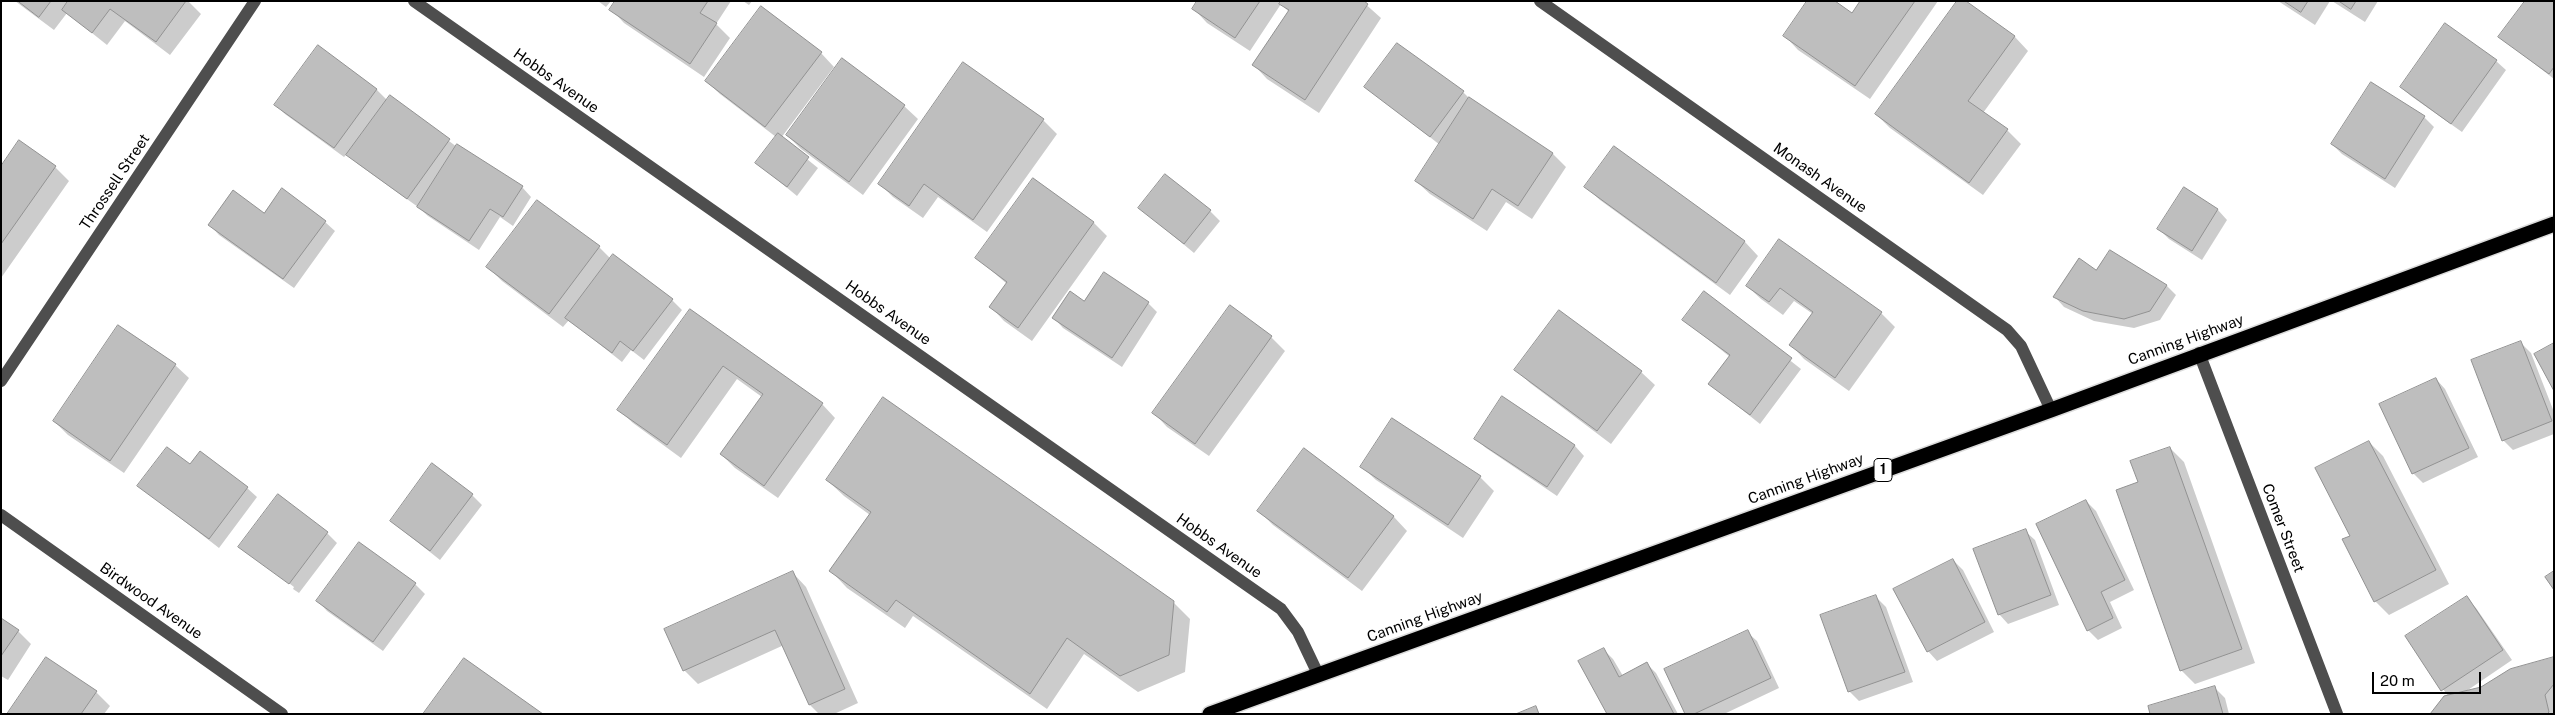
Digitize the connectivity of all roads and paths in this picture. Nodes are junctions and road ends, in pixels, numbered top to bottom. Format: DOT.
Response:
graph roads {
  1 [pos="255,1"];
  2 [pos="414,1"];
  3 [pos="1540,1"];
  4 [pos="2554,224"];
  5 [pos="2199,353"];
  6 [pos="1,381"];
  7 [pos="2051,410"];
  8 [pos="1,515"];
  9 [pos="1318,674"];
  10 [pos="282,714"];
  11 [pos="1210,714"];
  12 [pos="2337,714"];
  1 -- 6 [label="street, Throssell Street"];
  2 -- 9 [label="street, Hobbs Avenue"];
  3 -- 7 [label="street, Monash Avenue"];
  4 -- 5 [label="highway, Canning Highway / 1"];
  5 -- 7 [label="highway, Canning Highway / 1"];
  5 -- 12 [label="street, Comer Street"];
  7 -- 9 [label="highway, Canning Highway / 1"];
  8 -- 10 [label="street, Birdwood Avenue"];
  9 -- 11 [label="highway, Canning Highway / 1"];
}
